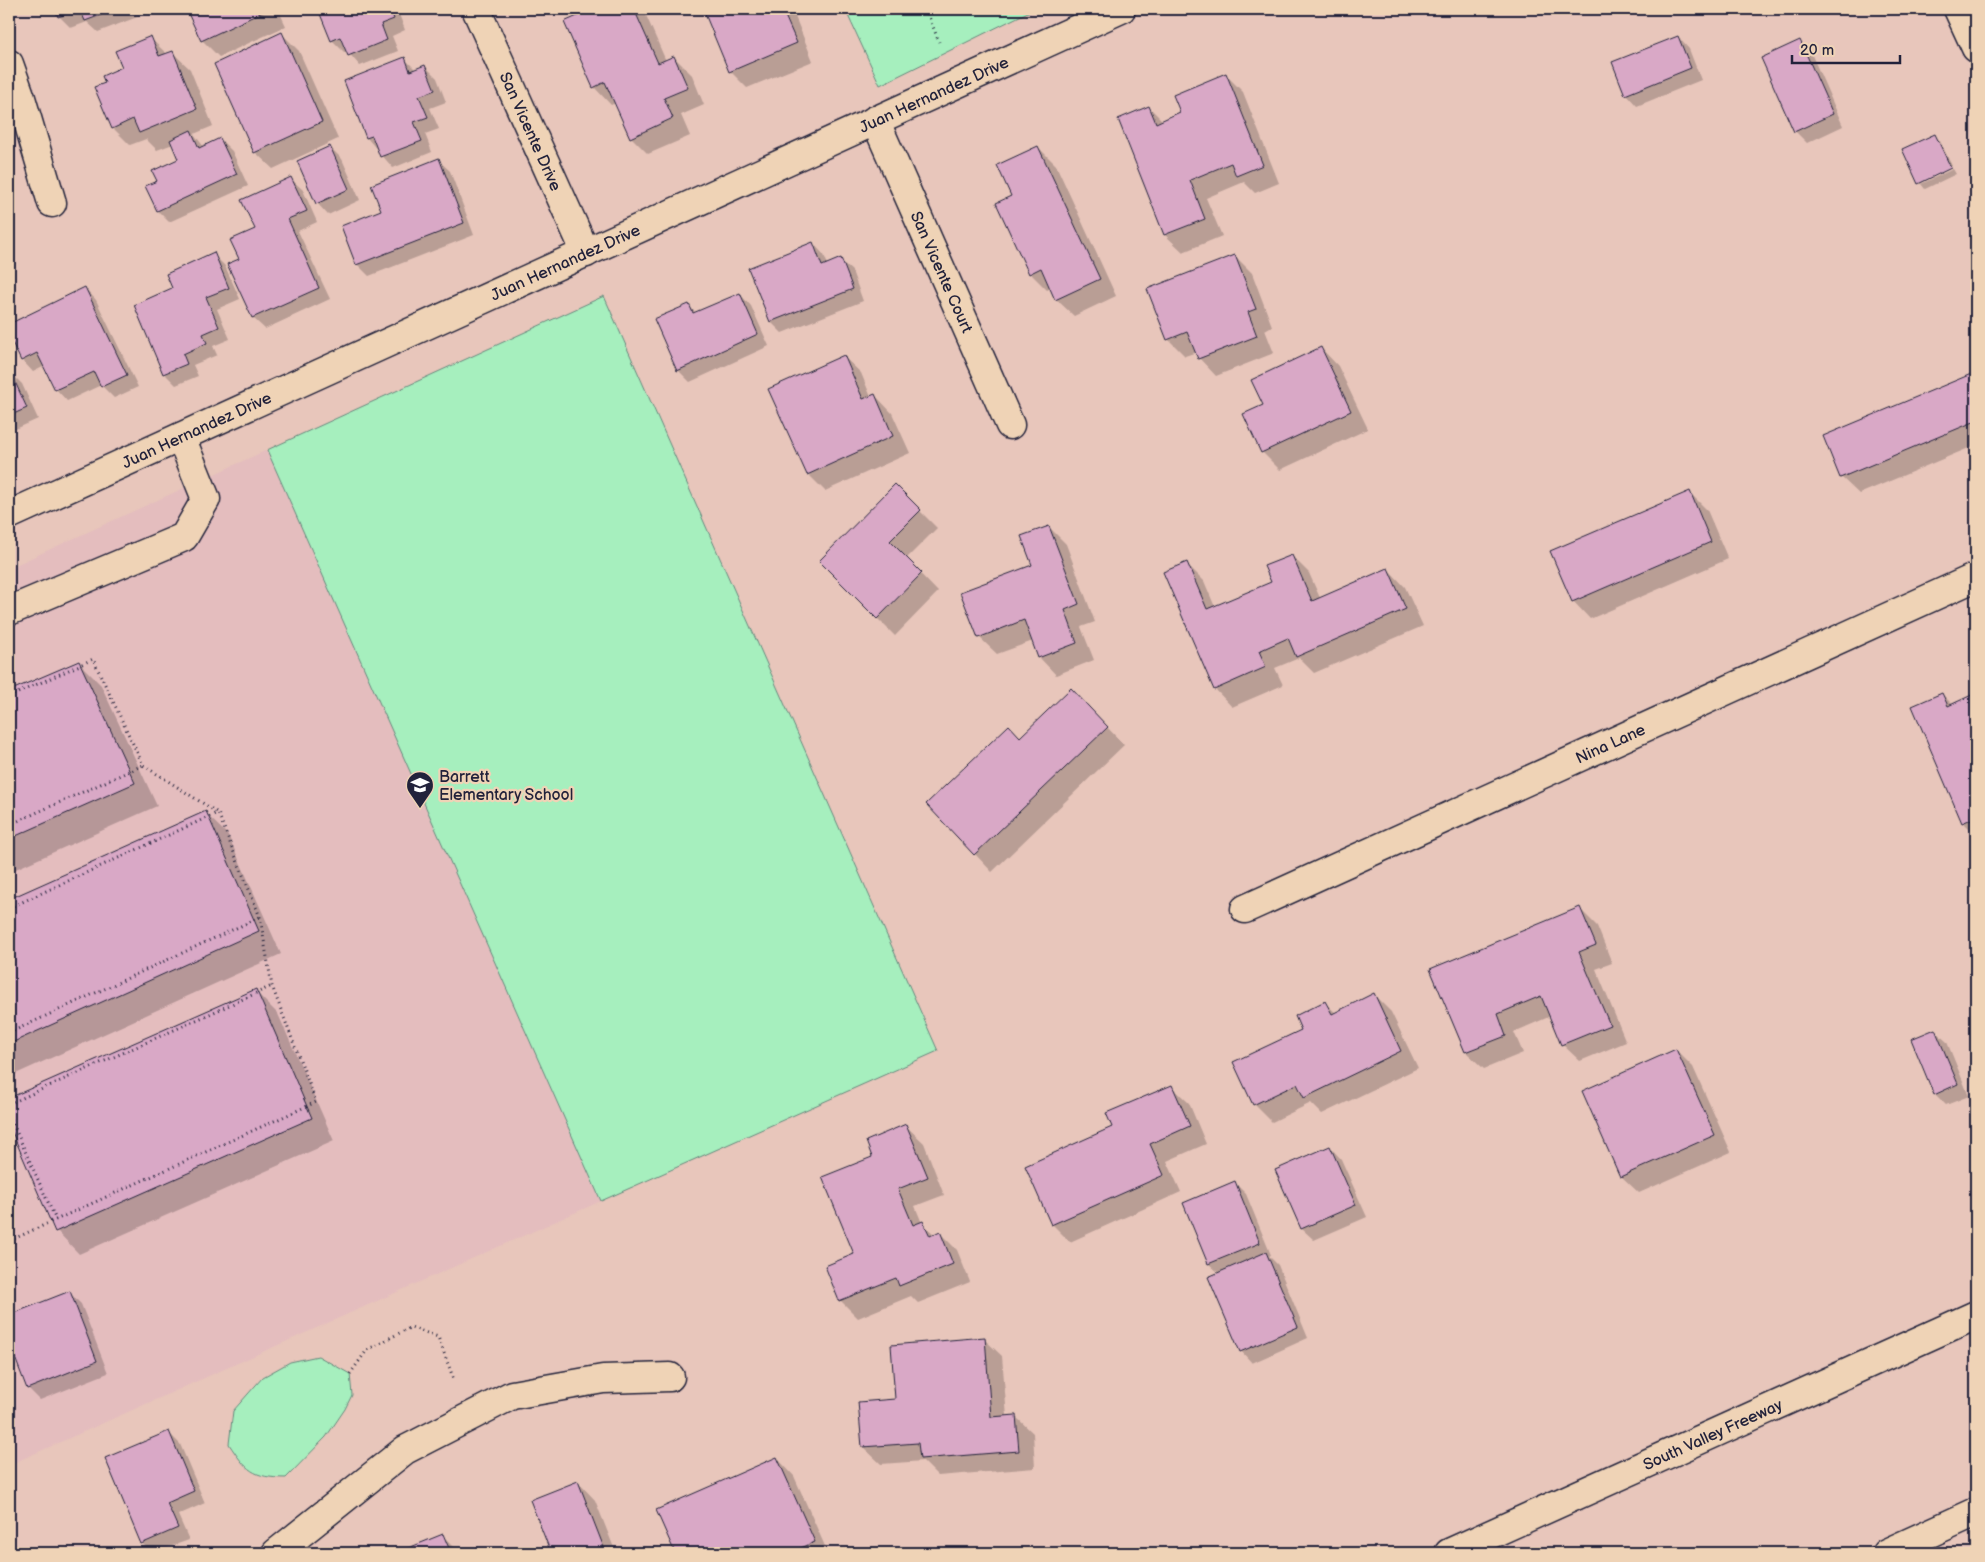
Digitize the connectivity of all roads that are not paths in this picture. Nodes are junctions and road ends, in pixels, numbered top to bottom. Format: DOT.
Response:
graph roads {
  1 [pos="476,9"];
  2 [pos="1121,9"];
  3 [pos="1958,9"];
  4 [pos="1976,48"];
  5 [pos="9,64"];
  6 [pos="875,120"];
  7 [pos="52,203"];
  8 [pos="586,253"];
  9 [pos="1010,425"];
  10 [pos="181,437"];
  11 [pos="9,515"];
  12 [pos="1976,577"];
  13 [pos="9,611"];
  14 [pos="1245,909"];
  15 [pos="1976,1315"];
  16 [pos="670,1377"];
  17 [pos="1976,1512"];
  18 [pos="276,1553"];
  19 [pos="1449,1553"];
  20 [pos="1886,1553"];
  1 -- 8 [label="main road, San Vicente Drive"];
  2 -- 6 [label="main road, Juan Hernandez Drive"];
  3 -- 4 [label="main road"];
  5 -- 7 [label="main road"];
  6 -- 8 [label="main road, Juan Hernandez Drive"];
  6 -- 9 [label="main road, San Vicente Court"];
  8 -- 10 [label="main road, Juan Hernandez Drive"];
  10 -- 11 [label="main road, Juan Hernandez Drive"];
  10 -- 13 [label="main road"];
  12 -- 14 [label="main road, Nina Lane"];
  15 -- 19 [label="main road, South Valley Freeway"];
  16 -- 18 [label="main road"];
  17 -- 20 [label="main road"];
}
